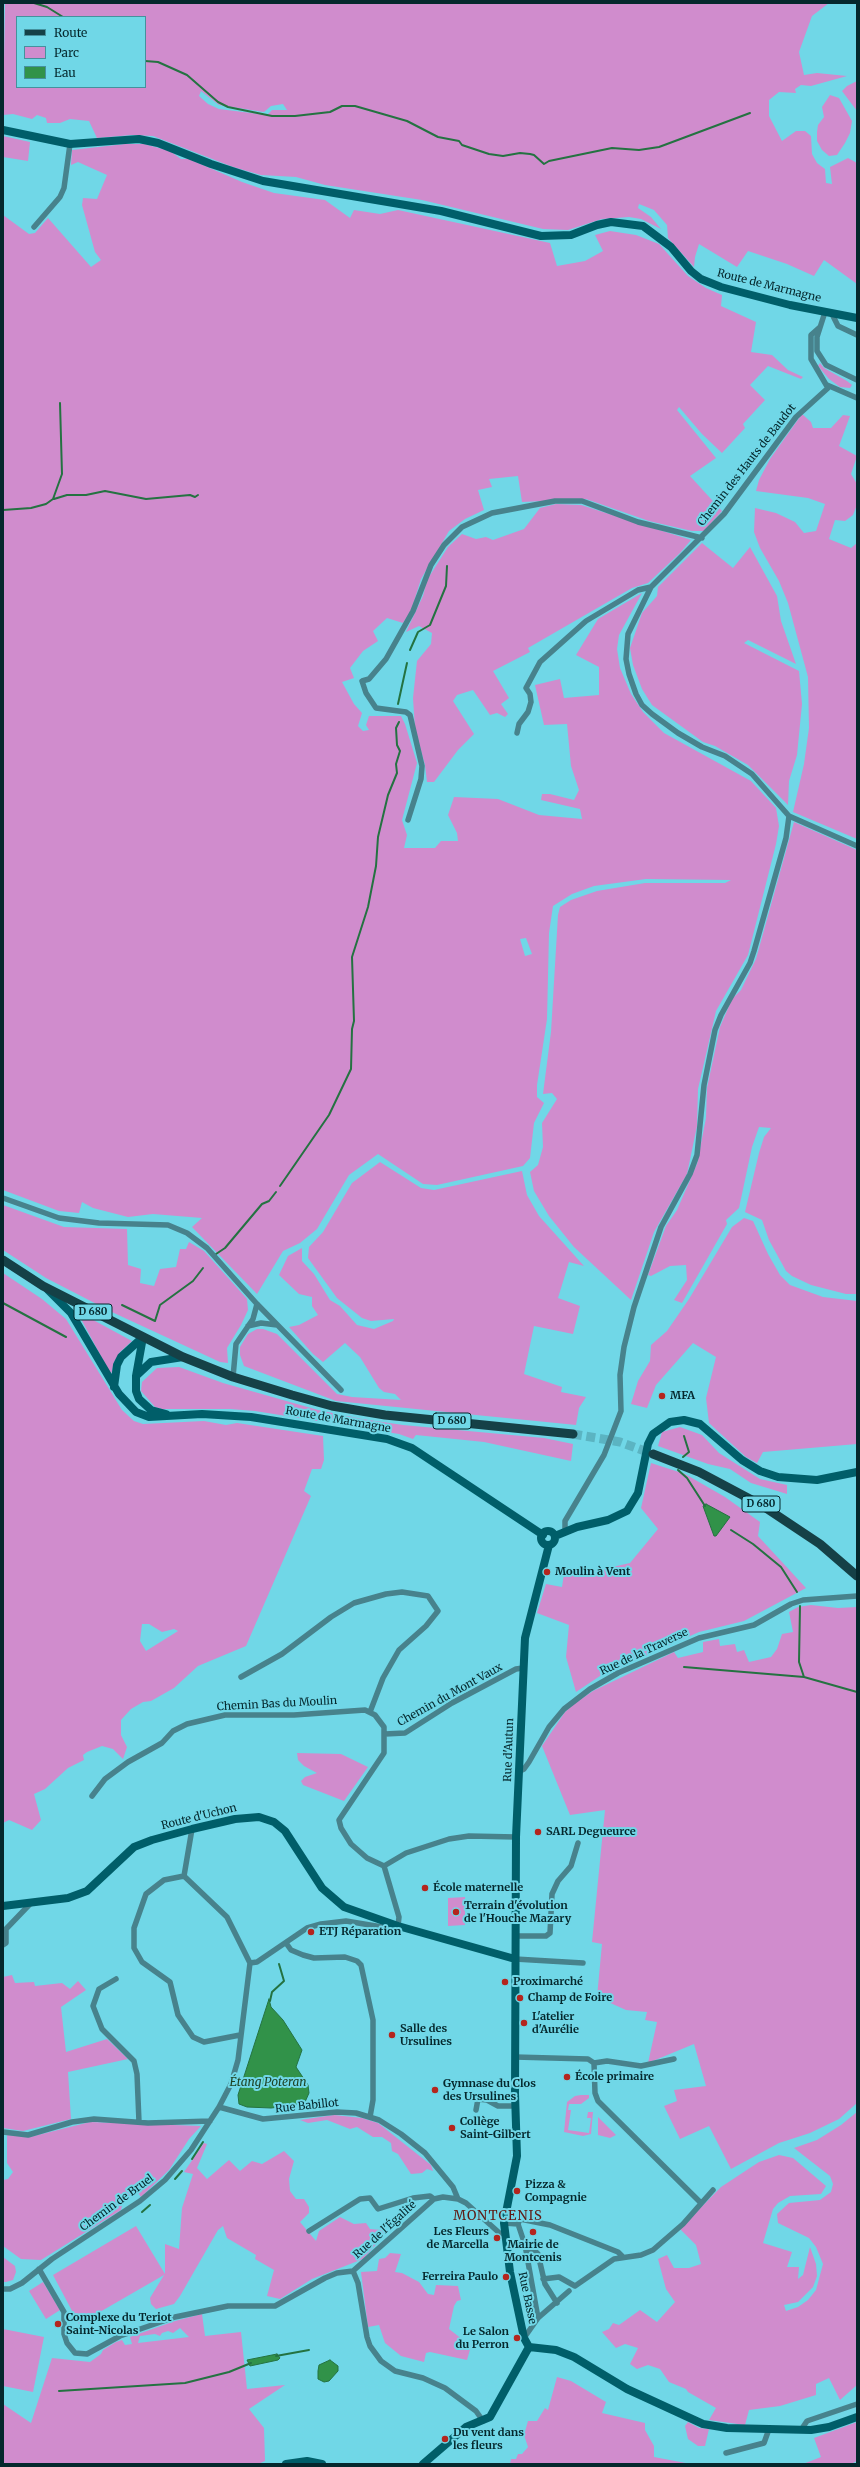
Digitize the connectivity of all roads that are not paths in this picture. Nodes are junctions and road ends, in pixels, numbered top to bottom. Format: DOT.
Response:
graph roads {
  1 [pos="3,130"];
  2 [pos="70,144"];
  3 [pos="34,227"];
  4 [pos="828,313"];
  5 [pos="857,313"];
  6 [pos="848,317"];
  7 [pos="857,318"];
  8 [pos="820,327"];
  9 [pos="857,335"];
  10 [pos="857,380"];
  11 [pos="828,385"];
  12 [pos="857,398"];
  13 [pos="702,538"];
  14 [pos="651,587"];
  15 [pos="517,733"];
  16 [pos="789,816"];
  17 [pos="408,820"];
  18 [pos="857,846"];
  19 [pos="3,1198"];
  20 [pos="3,1260"];
  21 [pos="43,1286"];
  22 [pos="257,1304"];
  23 [pos="248,1326"];
  24 [pos="279,1326"];
  25 [pos="143,1337"];
  26 [pos="183,1357"];
  27 [pos="136,1376"];
  28 [pos="233,1377"];
  29 [pos="114,1386"];
  30 [pos="341,1390"];
  31 [pos="175,1416"];
  32 [pos="573,1434"];
  33 [pos="653,1454"];
  34 [pos="857,1472"];
  35 [pos="565,1531"];
  36 [pos="543,1535"];
  37 [pos="555,1536"];
  38 [pos="549,1545"];
  39 [pos="857,1576"];
  40 [pos="857,1596"];
  41 [pos="523,1668"];
  42 [pos="241,1677"];
  43 [pos="370,1712"];
  44 [pos="385,1734"];
  45 [pos="520,1770"];
  46 [pos="92,1796"];
  47 [pos="192,1829"];
  48 [pos="516,1837"];
  49 [pos="578,1843"];
  50 [pos="384,1866"];
  51 [pos="184,1876"];
  52 [pos="30,1904"];
  53 [pos="3,1906"];
  54 [pos="398,1926"];
  55 [pos="516,1936"];
  56 [pos="286,1943"];
  57 [pos="3,1945"];
  58 [pos="515,1959"];
  59 [pos="250,1963"];
  60 [pos="583,1963"];
  61 [pos="116,1979"];
  62 [pos="240,2035"];
  63 [pos="515,2057"];
  64 [pos="674,2059"];
  65 [pos="594,2063"];
  66 [pos="219,2106"];
  67 [pos="516,2106"];
  68 [pos="476,2110"];
  69 [pos="370,2117"];
  70 [pos="210,2121"];
  71 [pos="139,2122"];
  72 [pos="3,2132"];
  73 [pos="713,2190"];
  74 [pos="434,2199"];
  75 [pos="458,2199"];
  76 [pos="701,2203"];
  77 [pos="504,2223"];
  78 [pos="518,2224"];
  79 [pos="309,2231"];
  80 [pos="505,2238"];
  81 [pos="526,2251"];
  82 [pos="622,2256"];
  83 [pos="39,2269"];
  84 [pos="353,2271"];
  85 [pos="544,2279"];
  86 [pos="3,2289"];
  87 [pos="569,2291"];
  88 [pos="557,2303"];
  89 [pos="538,2318"];
  90 [pos="524,2338"];
  91 [pos="529,2347"];
  92 [pos="857,2404"];
  93 [pos="857,2417"];
  94 [pos="487,2419"];
  95 [pos="769,2429"];
  96 [pos="801,2430"];
  97 [pos="726,2453"];
  98 [pos="286,2464"];
  99 [pos="322,2464"];
  100 [pos="423,2464"];
  1 -- 2 [label="main road, Route de Marmagne"];
  2 -- 3 [label="street"];
  2 -- 4 [label="main road, Route de Marmagne"];
  4 -- 6 [label="main road, Route de Marmagne"];
  4 -- 8 [label="street"];
  4 -- 9 [label="street"];
  5 -- 6 [label="street"];
  6 -- 7 [label="main road, Route de Marmagne"];
  8 -- 10 [label="street"];
  8 -- 11 [label="street"];
  11 -- 12 [label="street"];
  11 -- 13 [label="street, Chemin des Hauts de Baudot"];
  13 -- 14 [label="street, Chemin des Hauts de Baudot"];
  13 -- 17 [label="street"];
  14 -- 15 [label="street"];
  14 -- 16 [label="street"];
  16 -- 18 [label="street"];
  16 -- 35 [label="street"];
  19 -- 22 [label="street"];
  20 -- 21 [label="main road, D 680"];
  21 -- 25 [label="main road, D 680"];
  21 -- 29 [label="main road, Route de Marmagne"];
  22 -- 23 [label="street"];
  22 -- 24 [label="street"];
  23 -- 24 [label="street"];
  23 -- 28 [label="street"];
  24 -- 30 [label="street"];
  25 -- 26 [label="main road, D 680"];
  25 -- 27 [label="main road, Route de Marmagne"];
  25 -- 29 [label="main road"];
  26 -- 27 [label="main road"];
  26 -- 28 [label="main road, D 680"];
  27 -- 31 [label="main road, Route de Marmagne"];
  28 -- 32 [label="main road, D 680"];
  29 -- 31 [label="main road, Route de Marmagne"];
  31 -- 36 [label="main road, Route de Marmagne"];
  33 -- 39 [label="main road, D 680"];
  34 -- 35 [label="main road"];
  35 -- 37 [label="main road"];
  36 -- 37 [label="main road"];
  36 -- 38 [label="main road"];
  37 -- 38 [label="main road"];
  38 -- 41 [label="main road, Rue d'Autun"];
  40 -- 45 [label="street, Rue de la Traverse"];
  41 -- 44 [label="street, Chemin du Mont Vaux"];
  41 -- 45 [label="main road, Rue d'Autun"];
  42 -- 43 [label="street"];
  43 -- 44 [label="street"];
  43 -- 46 [label="street, Chemin Bas du Moulin"];
  44 -- 50 [label="street"];
  45 -- 48 [label="main road, Rue d'Autun"];
  47 -- 51 [label="street"];
  47 -- 52 [label="main road, Route d'Uchon"];
  47 -- 54 [label="main road, Route d'Uchon"];
  48 -- 50 [label="street"];
  48 -- 55 [label="main road, Rue d'Autun"];
  49 -- 55 [label="street"];
  50 -- 54 [label="street"];
  51 -- 59 [label="street"];
  51 -- 62 [label="street"];
  52 -- 53 [label="main road, Route d'Uchon"];
  52 -- 57 [label="street"];
  54 -- 56 [label="street"];
  54 -- 58 [label="main road, Route d'Uchon"];
  55 -- 58 [label="main road, Rue d'Autun"];
  56 -- 59 [label="street"];
  56 -- 69 [label="street"];
  58 -- 60 [label="street"];
  58 -- 63 [label="main road, Rue d'Autun"];
  59 -- 62 [label="street, Chemin de Bruel"];
  61 -- 71 [label="street"];
  62 -- 66 [label="street, Chemin de Bruel"];
  63 -- 65 [label="street"];
  63 -- 67 [label="main road, Rue d'Autun"];
  64 -- 65 [label="street"];
  65 -- 76 [label="street"];
  66 -- 69 [label="street, Rue Babillot"];
  66 -- 70 [label="street, Chemin de Bruel"];
  67 -- 68 [label="street"];
  67 -- 77 [label="main road, Rue d'Autun"];
  69 -- 75 [label="street, Rue Babillot"];
  70 -- 71 [label="street"];
  70 -- 83 [label="street, Chemin de Bruel"];
  71 -- 72 [label="street"];
  73 -- 76 [label="street"];
  74 -- 75 [label="street"];
  74 -- 79 [label="street"];
  74 -- 84 [label="street, Rue de l'Égalité"];
  75 -- 80 [label="street"];
  76 -- 82 [label="street"];
  77 -- 78 [label="street"];
  77 -- 80 [label="main road, Rue Basse"];
  78 -- 81 [label="street"];
  78 -- 82 [label="street"];
  80 -- 90 [label="main road, Rue Basse"];
  81 -- 85 [label="street"];
  81 -- 89 [label="street"];
  82 -- 85 [label="street"];
  83 -- 84 [label="street, Rue de l'Égalité"];
  83 -- 86 [label="street, Chemin de Bruel"];
  84 -- 94 [label="street"];
  85 -- 88 [label="street"];
  87 -- 88 [label="street"];
  88 -- 89 [label="street"];
  89 -- 90 [label="street"];
  90 -- 91 [label="main road, Rue Basse"];
  91 -- 94 [label="main road"];
  91 -- 95 [label="main road"];
  92 -- 96 [label="street"];
  93 -- 96 [label="main road"];
  94 -- 100 [label="main road"];
  95 -- 96 [label="main road"];
  95 -- 97 [label="street"];
  98 -- 99 [label="main road"];
}
